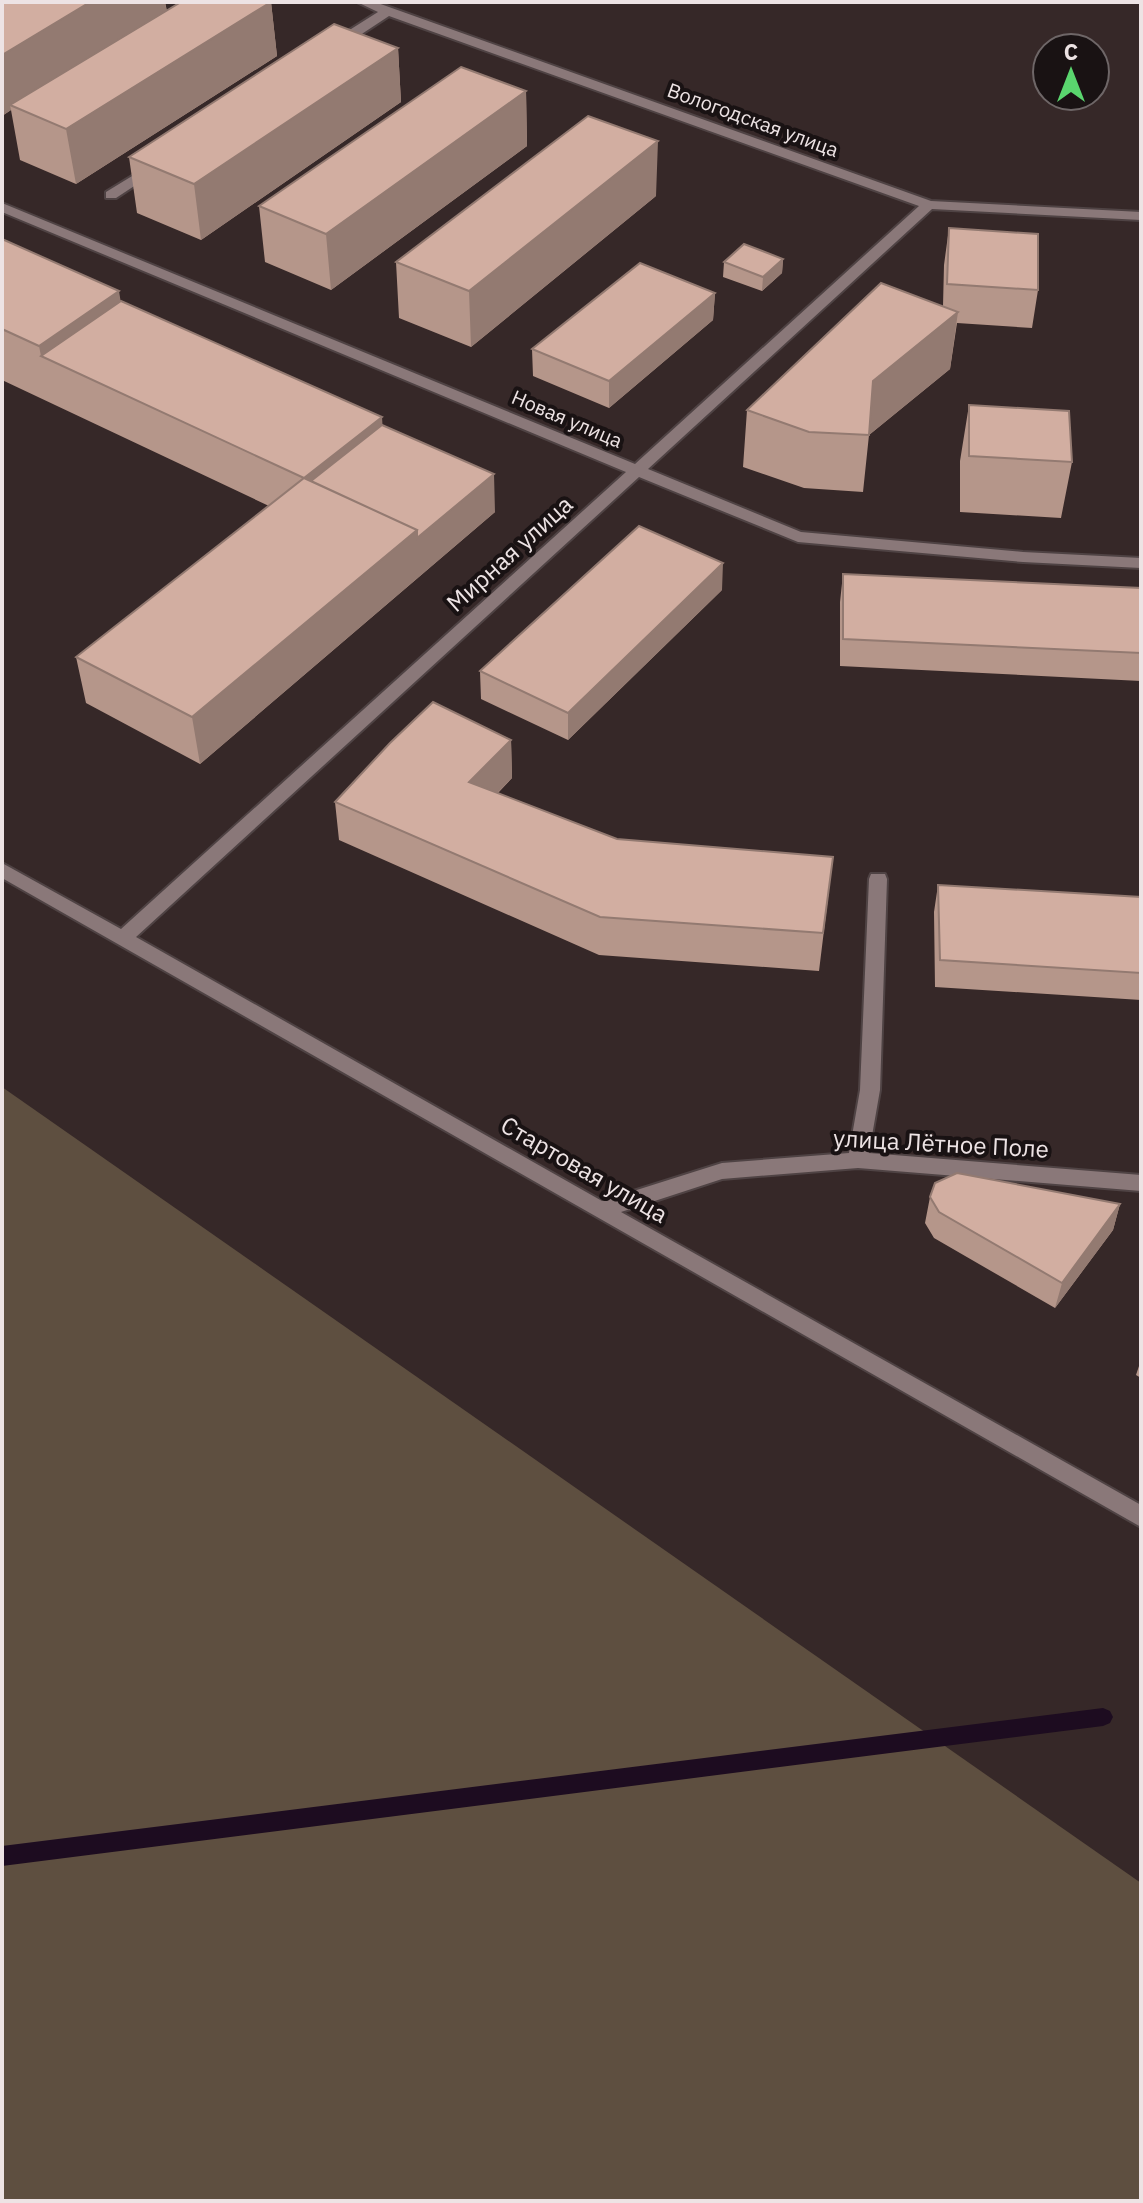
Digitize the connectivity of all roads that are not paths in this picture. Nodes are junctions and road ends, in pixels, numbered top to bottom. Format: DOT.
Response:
graph roads {
  1 [pos="363,2"];
  2 [pos="388,11"];
  3 [pos="322,55"];
  4 [pos="164,160"];
  5 [pos="111,195"];
  6 [pos="929,205"];
  7 [pos="2,207"];
  8 [pos="1141,216"];
  9 [pos="638,470"];
  10 [pos="1141,563"];
  11 [pos="2,870"];
  12 [pos="878,879"];
  13 [pos="123,938"];
  14 [pos="858,1160"];
  15 [pos="1141,1183"];
  16 [pos="600,1210"];
  17 [pos="1141,1517"];
  1 -- 2 [label="street, Вологодская улица"];
  2 -- 3 [label="street"];
  2 -- 6 [label="street, Вологодская улица"];
  4 -- 5 [label="street"];
  6 -- 8 [label="street, Вологодская улица"];
  6 -- 9 [label="street, Мирная улица"];
  7 -- 9 [label="street, Новая улица"];
  9 -- 10 [label="street, Новая улица"];
  9 -- 13 [label="street, Мирная улица"];
  11 -- 13 [label="street, Стартовая улица"];
  12 -- 14 [label="street"];
  13 -- 16 [label="street, Стартовая улица"];
  14 -- 15 [label="street, улица Лётное Поле"];
  14 -- 16 [label="street, улица Лётное Поле"];
  16 -- 17 [label="street, Стартовая улица"];
}
